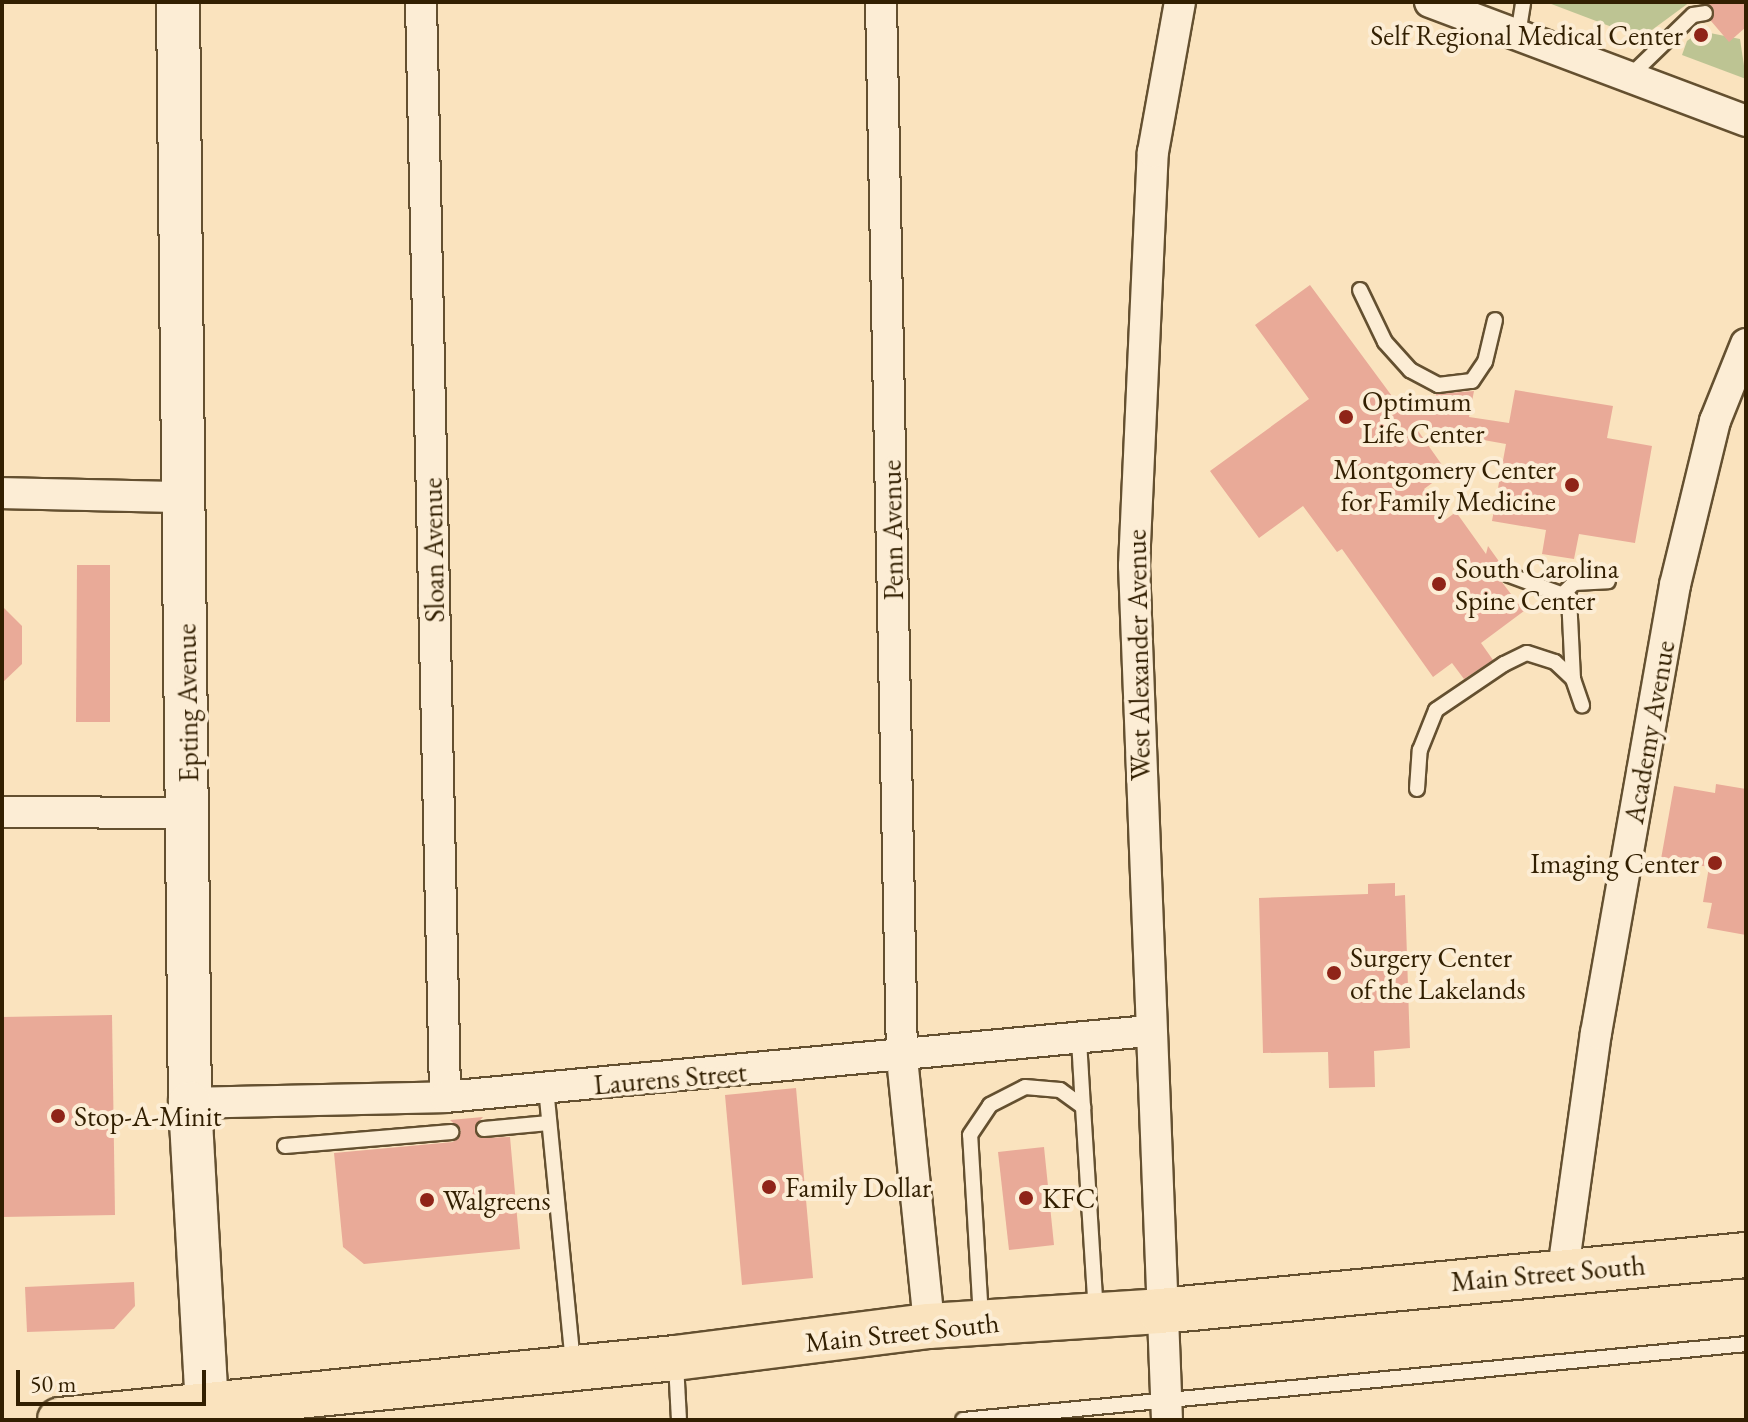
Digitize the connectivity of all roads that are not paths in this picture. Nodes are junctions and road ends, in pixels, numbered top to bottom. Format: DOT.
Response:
graph roads {
  1 [pos="178,2"];
  2 [pos="421,2"];
  3 [pos="881,2"];
  4 [pos="1180,2"];
  5 [pos="1430,2"];
  6 [pos="1523,2"];
  7 [pos="1705,13"];
  8 [pos="1518,35"];
  9 [pos="1629,77"];
  10 [pos="1746,121"];
  11 [pos="1360,290"];
  12 [pos="1495,320"];
  13 [pos="1746,344"];
  14 [pos="2,493"];
  15 [pos="183,497"];
  16 [pos="1509,575"];
  17 [pos="1608,581"];
  18 [pos="1564,593"];
  19 [pos="1573,679"];
  20 [pos="1582,705"];
  21 [pos="1417,789"];
  22 [pos="2,812"];
  23 [pos="189,813"];
  24 [pos="1148,1031"];
  25 [pos="1079,1040"];
  26 [pos="902,1058"];
  27 [pos="546,1088"];
  28 [pos="445,1097"];
  29 [pos="190,1103"];
  30 [pos="1083,1107"];
  31 [pos="549,1123"];
  32 [pos="484,1129"];
  33 [pos="451,1132"];
  34 [pos="285,1146"];
  35 [pos="1746,1255"];
  36 [pos="1563,1270"];
  37 [pos="1160,1311"];
  38 [pos="1096,1315"];
  39 [pos="981,1322"];
  40 [pos="929,1326"];
  41 [pos="1746,1344"];
  42 [pos="675,1358"];
  43 [pos="573,1368"];
  44 [pos="1167,1410"];
  45 [pos="208,1412"];
  46 [pos="60,1420"];
  47 [pos="679,1420"];
  48 [pos="963,1420"];
  1 -- 15 [label="street, Epting Avenue"];
  2 -- 28 [label="street, Sloan Avenue"];
  3 -- 26 [label="street, Penn Avenue"];
  4 -- 24 [label="street, West Alexander Avenue"];
  5 -- 8 [label="street"];
  6 -- 8 [label="lane"];
  7 -- 9 [label="lane"];
  8 -- 9 [label="street"];
  9 -- 10 [label="street"];
  11 -- 12 [label="lane"];
  13 -- 36 [label="street, Academy Avenue"];
  14 -- 15 [label="street"];
  15 -- 23 [label="street, Epting Avenue"];
  16 -- 18 [label="lane"];
  17 -- 18 [label="lane"];
  18 -- 19 [label="lane"];
  19 -- 20 [label="lane"];
  19 -- 21 [label="lane"];
  22 -- 23 [label="street"];
  23 -- 29 [label="street, Epting Avenue"];
  24 -- 25 [label="street, Laurens Street"];
  24 -- 37 [label="street, West Alexander Avenue"];
  25 -- 26 [label="street, Laurens Street"];
  25 -- 30 [label="lane"];
  26 -- 27 [label="street, Laurens Street"];
  26 -- 40 [label="street, Penn Avenue"];
  27 -- 28 [label="street, Laurens Street"];
  27 -- 31 [label="lane"];
  28 -- 29 [label="street, Laurens Street"];
  29 -- 45 [label="street, Epting Avenue"];
  30 -- 38 [label="lane"];
  30 -- 39 [label="lane"];
  31 -- 32 [label="lane"];
  31 -- 43 [label="lane"];
  33 -- 34 [label="lane"];
  35 -- 36 [label="main road, Main Street South"];
  36 -- 37 [label="main road, Main Street South"];
  37 -- 38 [label="main road, Main Street South"];
  37 -- 44 [label="street, West Alexander Avenue"];
  38 -- 39 [label="main road, Main Street South"];
  39 -- 40 [label="main road, Main Street South"];
  40 -- 42 [label="main road, Main Street South"];
  41 -- 44 [label="lane"];
  42 -- 43 [label="main road, Main Street South"];
  42 -- 47 [label="lane"];
  43 -- 45 [label="main road, Main Street South"];
  44 -- 48 [label="lane"];
  45 -- 46 [label="main road, Main Street South"];
}
